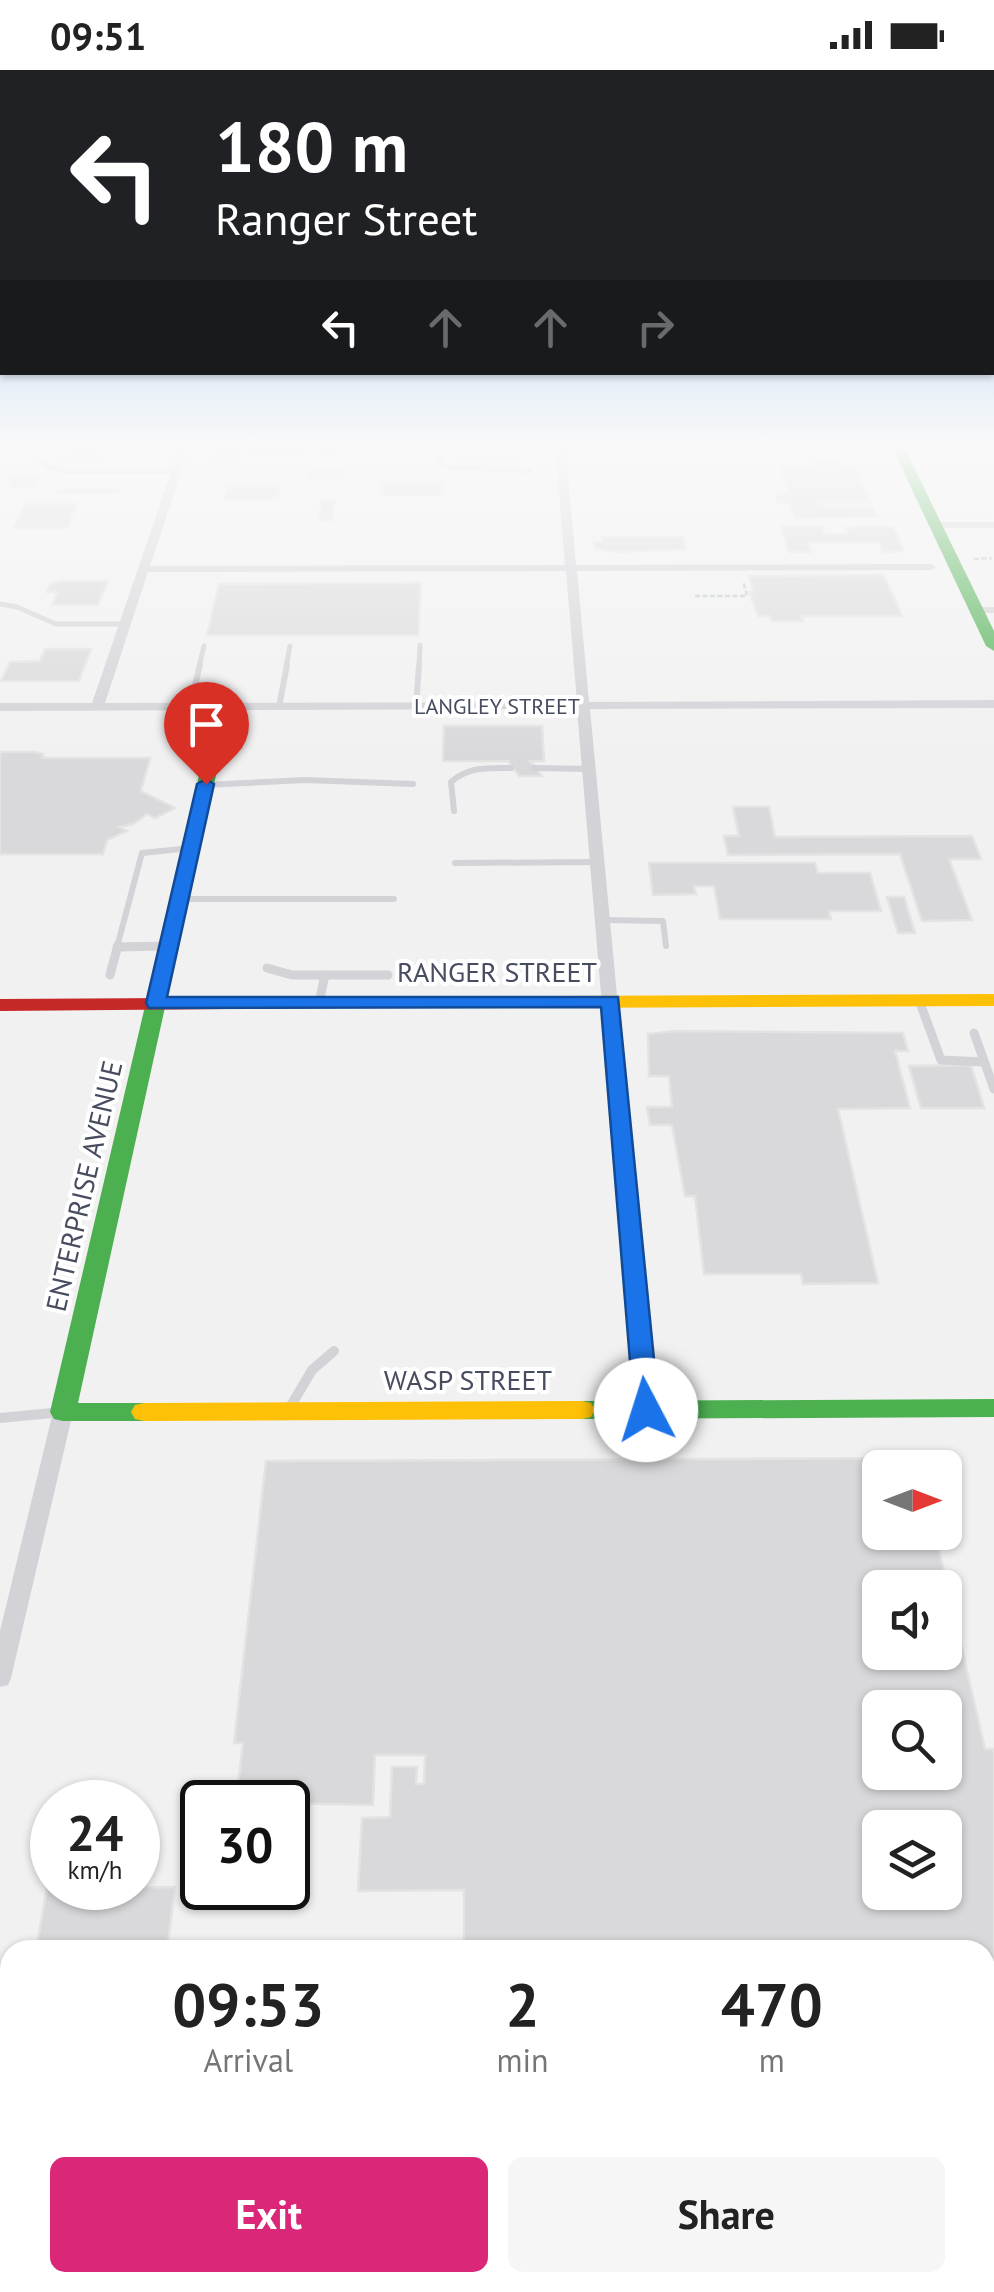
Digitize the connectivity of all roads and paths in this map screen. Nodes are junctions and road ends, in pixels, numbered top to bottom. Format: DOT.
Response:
graph roads {
  1 [pos="152,547"];
  2 [pos="569,547"];
  3 [pos="949,547"];
  4 [pos="969,558"];
  5 [pos="992,558"];
  6 [pos="931,567"];
  7 [pos="571,568"];
  8 [pos="144,569"];
  9 [pos="0,604"];
  10 [pos="985,610"];
  11 [pos="125,624"];
  12 [pos="420,645"];
  13 [pos="204,646"];
  14 [pos="290,646"];
  15 [pos="994,646"];
  16 [pos="195,685"];
  17 [pos="994,704"];
  18 [pos="0,706"];
  19 [pos="97,706"];
  20 [pos="584,706"];
  21 [pos="223,707"];
  22 [pos="280,707"];
  23 [pos="416,707"];
  24 [pos="511,768"];
  25 [pos="534,768"];
  26 [pos="590,769"];
  27 [pos="206,784"];
  28 [pos="413,784"];
  29 [pos="454,812"];
  30 [pos="191,848"];
  31 [pos="598,862"];
  32 [pos="455,863"];
  33 [pos="180,898"];
  34 [pos="394,899"];
  35 [pos="603,920"];
  36 [pos="169,946"];
  37 [pos="666,946"];
  38 [pos="117,947"];
  39 [pos="267,968"];
  40 [pos="110,975"];
  41 [pos="326,975"];
  42 [pos="388,975"];
  43 [pos="919,1000"];
  44 [pos="994,1000"];
  45 [pos="610,1001"];
  46 [pos="156,1003"];
  47 [pos="318,1003"];
  48 [pos="0,1004"];
  49 [pos="974,1034"];
  50 [pos="984,1062"];
  51 [pos="994,1089"];
  52 [pos="334,1351"];
  53 [pos="994,1408"];
  54 [pos="646,1410"];
  55 [pos="287,1411"];
  56 [pos="63,1412"];
  57 [pos="0,1418"];
  58 [pos="0,1678"];
  1 -- 8 [label="street"];
  2 -- 7 [label="street"];
  3 -- 10 [label="main road"];
  4 -- 5 [label="path"];
  6 -- 7 [label="street"];
  7 -- 8 [label="street"];
  7 -- 20 [label="street"];
  8 -- 11 [label="street"];
  9 -- 11 [label="lane"];
  10 -- 15 [label="main road"];
  11 -- 19 [label="street"];
  12 -- 23 [label="lane"];
  13 -- 16 [label="lane"];
  14 -- 22 [label="lane"];
  17 -- 20 [label="street, LANGLEY STREET"];
  18 -- 19 [label="street, LANGLEY STREET"];
  19 -- 21 [label="street, LANGLEY STREET"];
  20 -- 23 [label="street, LANGLEY STREET"];
  20 -- 26 [label="street"];
  21 -- 22 [label="street, LANGLEY STREET"];
  21 -- 27 [label="main road, ENTERPRISE AVENUE"];
  22 -- 23 [label="street, LANGLEY STREET"];
  24 -- 29 [label="lane"];
  25 -- 26 [label="lane"];
  26 -- 31 [label="street"];
  27 -- 28 [label="lane"];
  27 -- 30 [label="main road, ENTERPRISE AVENUE"];
  30 -- 33 [label="main road, ENTERPRISE AVENUE"];
  30 -- 38 [label="lane"];
  31 -- 32 [label="lane"];
  31 -- 35 [label="street"];
  33 -- 34 [label="lane"];
  33 -- 36 [label="main road, ENTERPRISE AVENUE"];
  35 -- 37 [label="lane"];
  35 -- 45 [label="street"];
  36 -- 38 [label="lane"];
  36 -- 46 [label="main road, ENTERPRISE AVENUE"];
  38 -- 40 [label="lane"];
  39 -- 41 [label="lane"];
  41 -- 42 [label="lane"];
  41 -- 47 [label="lane"];
  43 -- 44 [label="main road, RANGER STREET"];
  43 -- 45 [label="main road, RANGER STREET"];
  43 -- 50 [label="lane"];
  45 -- 47 [label="main road, RANGER STREET"];
  45 -- 54 [label="street"];
  46 -- 47 [label="main road, RANGER STREET"];
  46 -- 48 [label="main road, RANGER STREET"];
  46 -- 56 [label="main road, ENTERPRISE AVENUE"];
  49 -- 50 [label="lane"];
  50 -- 51 [label="lane"];
  52 -- 55 [label="lane"];
  53 -- 54 [label="main road, WASP STREET"];
  54 -- 55 [label="main road, WASP STREET"];
  55 -- 56 [label="main road, WASP STREET"];
  56 -- 57 [label="lane"];
  56 -- 58 [label="street, ENTERPRISE AVENUE"];
}
